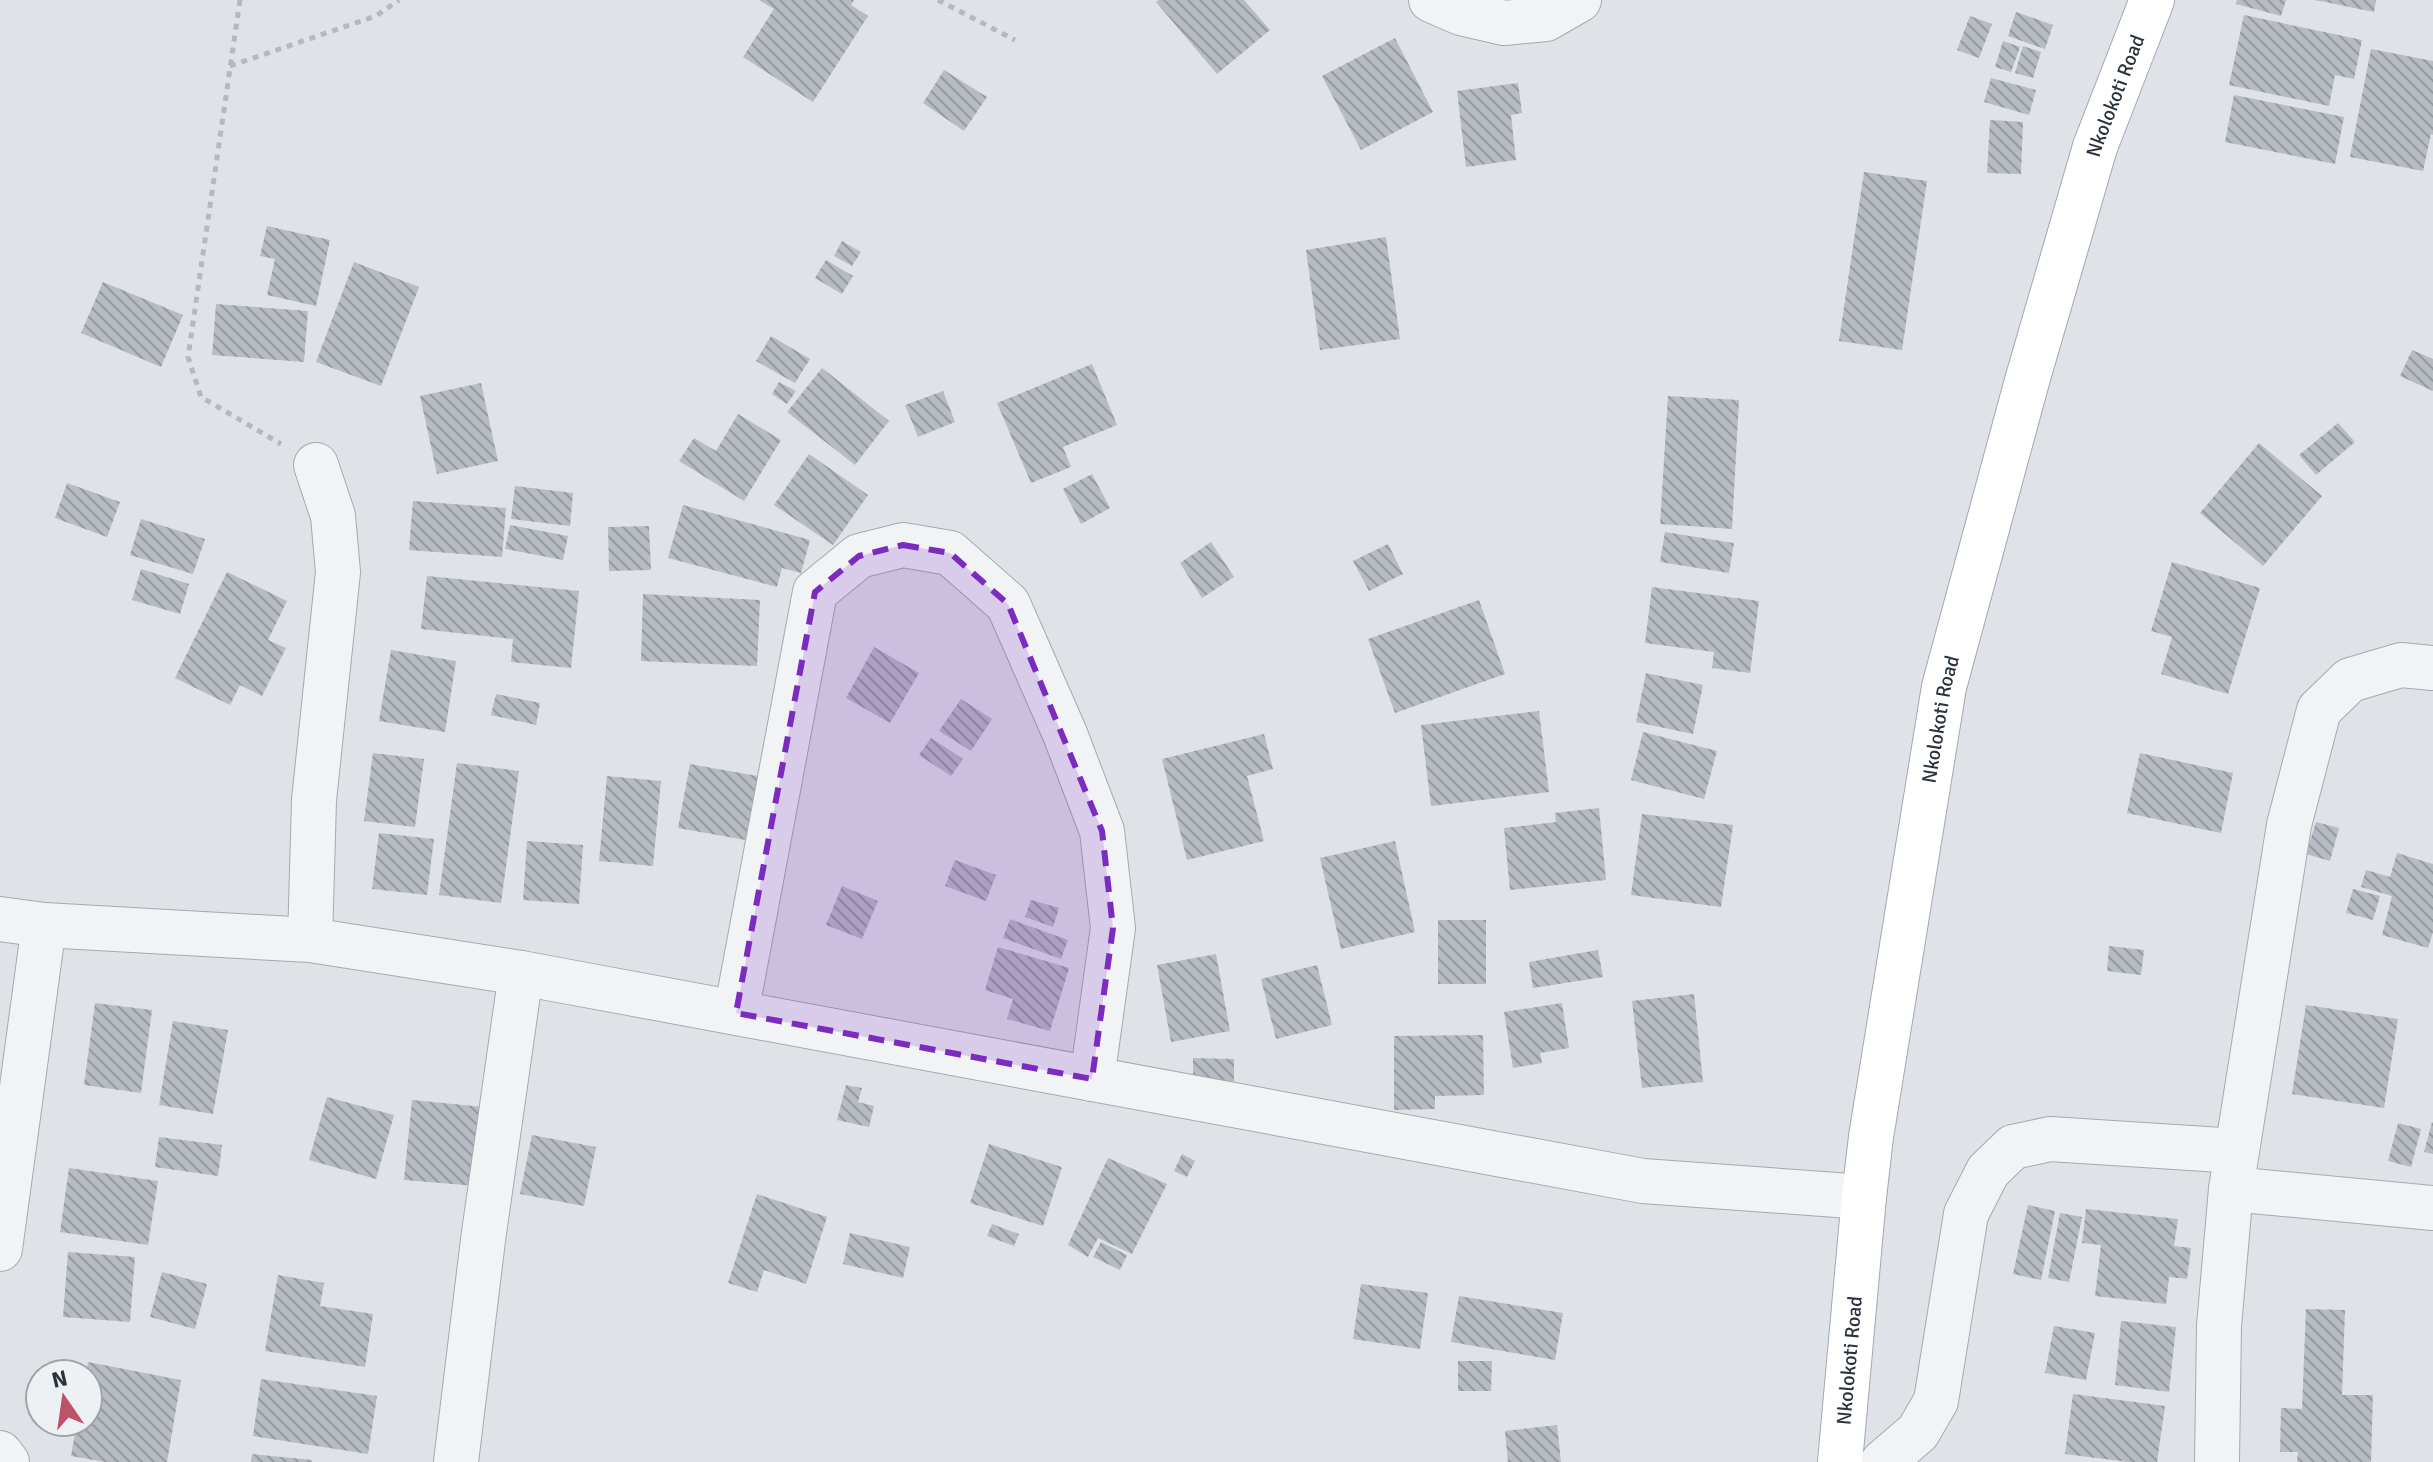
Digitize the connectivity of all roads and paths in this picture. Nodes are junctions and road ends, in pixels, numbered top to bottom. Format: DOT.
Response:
graph roads {
  1 [pos="240,0"];
  2 [pos="399,0"];
  3 [pos="938,0"];
  4 [pos="1431,0"];
  5 [pos="1579,0"];
  6 [pos="2152,0"];
  7 [pos="1015,40"];
  8 [pos="230,66"];
  9 [pos="316,465"];
  10 [pos="2433,668"];
  11 [pos="0,919"];
  12 [pos="44,925"];
  13 [pos="310,940"];
  14 [pos="521,973"];
  15 [pos="736,1013"];
  16 [pos="1092,1079"];
  17 [pos="2234,1170"];
  18 [pos="1864,1197"];
  19 [pos="2433,1208"];
  20 [pos="0,1249"];
  21 [pos="0,1453"];
  22 [pos="7,1462"];
  23 [pos="456,1462"];
  24 [pos="1840,1462"];
  25 [pos="1883,1462"];
  26 [pos="2217,1462"];
  1 -- 8 [label="path"];
  2 -- 8 [label="path"];
  3 -- 7 [label="path"];
  4 -- 5 [label="street"];
  6 -- 18 [label="main road, Nkolokoti Road"];
  8 -- 9 [label="path"];
  9 -- 13 [label="street"];
  10 -- 17 [label="street"];
  11 -- 12 [label="street"];
  12 -- 13 [label="street"];
  12 -- 20 [label="street"];
  13 -- 14 [label="street"];
  14 -- 15 [label="street"];
  14 -- 23 [label="street"];
  15 -- 16 [label="street"];
  15 -- 16 [label="street"];
  16 -- 18 [label="street"];
  17 -- 19 [label="street"];
  17 -- 25 [label="street"];
  17 -- 26 [label="street"];
  18 -- 24 [label="main road, Nkolokoti Road"];
  21 -- 22 [label="street"];
}
